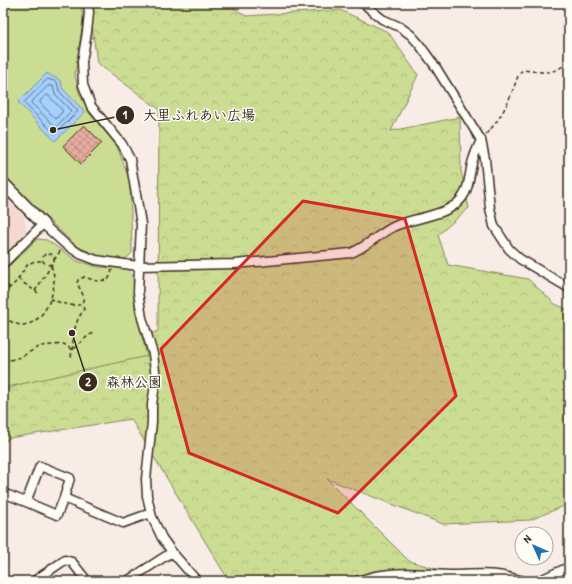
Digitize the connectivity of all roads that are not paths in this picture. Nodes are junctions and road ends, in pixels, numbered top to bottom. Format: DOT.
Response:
graph roads {
  1 [pos="88,3"];
  2 [pos="363,3"];
  3 [pos="481,140"];
  4 [pos="3,183"];
  5 [pos="43,224"];
  6 [pos="3,264"];
  7 [pos="138,266"];
  8 [pos="569,288"];
  9 [pos="3,493"];
  10 [pos="64,498"];
  11 [pos="26,502"];
  12 [pos="151,513"];
  13 [pos="172,552"];
  14 [pos="569,567"];
  15 [pos="34,581"];
  16 [pos="87,581"];
  17 [pos="127,581"];
  18 [pos="197,581"];
  19 [pos="358,581"];
  20 [pos="524,581"];
  21 [pos="538,581"];
  1 -- 7 [label="street"];
  2 -- 3 [label="street"];
  3 -- 7 [label="street"];
  3 -- 8 [label="street"];
  4 -- 5 [label="street"];
  5 -- 6 [label="street"];
  5 -- 7 [label="street"];
  7 -- 12 [label="street"];
  9 -- 11 [label="street"];
  10 -- 11 [label="street"];
  10 -- 11 [label="street"];
  10 -- 12 [label="street"];
  12 -- 13 [label="street"];
  13 -- 17 [label="street"];
  13 -- 18 [label="street"];
  14 -- 21 [label="street"];
  15 -- 16 [label="street"];
  19 -- 20 [label="street"];
}
